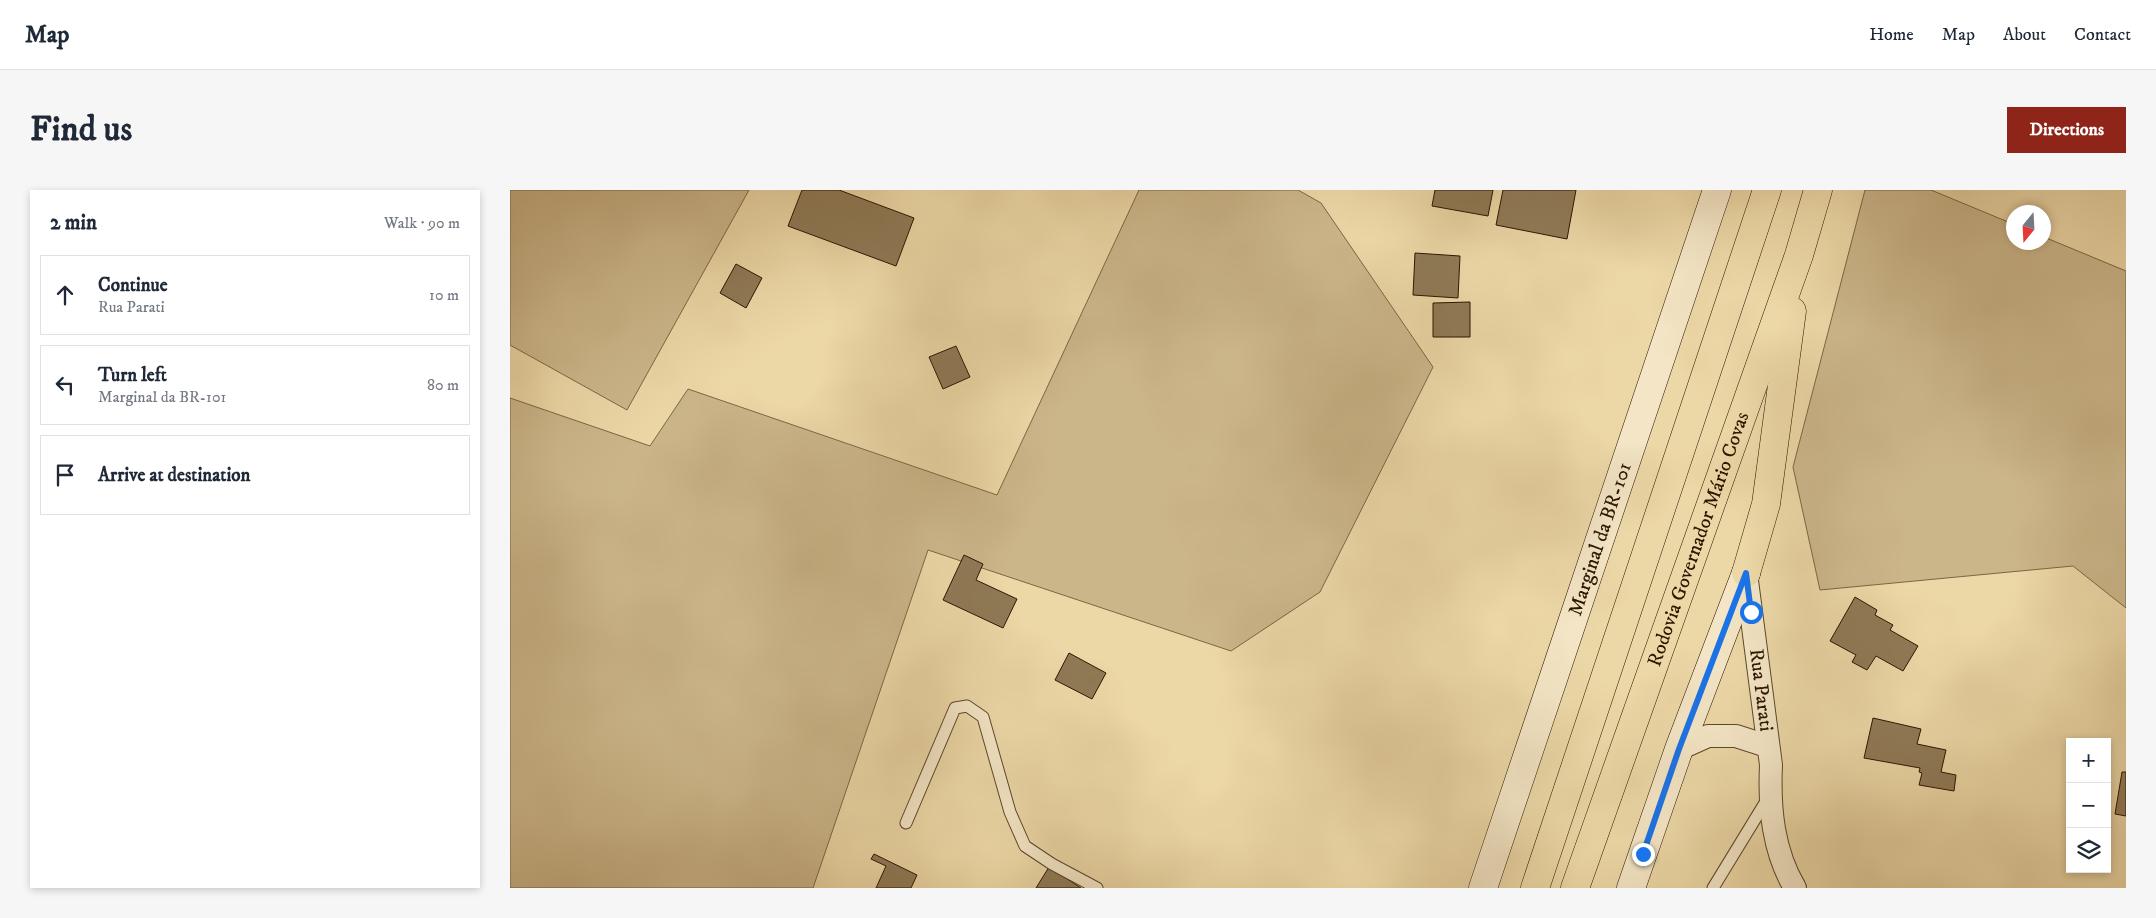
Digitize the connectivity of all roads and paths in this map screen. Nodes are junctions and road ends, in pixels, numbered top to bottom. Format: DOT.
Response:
graph roads {
  1 [pos="1717,190"];
  2 [pos="1767,190"];
  3 [pos="1818,190"];
  4 [pos="1799,255"];
  5 [pos="1746,573"];
  6 [pos="1767,746"];
  7 [pos="1679,749"];
  8 [pos="1769,796"];
  9 [pos="906,823"];
  10 [pos="1097,888"];
  11 [pos="1483,888"];
  12 [pos="1535,888"];
  13 [pos="1575,888"];
  14 [pos="1631,888"];
  15 [pos="1713,888"];
  16 [pos="1795,888"];
  1 -- 11 [label="main road, Marginal da BR-101"];
  2 -- 12 [label="highway, Rodovia Governador Mário Covas"];
  3 -- 4 [label="highway, Rodovia Governador Mário Covas"];
  4 -- 5 [label="highway"];
  4 -- 13 [label="highway, Rodovia Governador Mário Covas"];
  5 -- 6 [label="street, Rua Parati"];
  5 -- 7 [label="main road"];
  6 -- 7 [label="street, Rua Parati"];
  6 -- 8 [label="street, Rua Parati"];
  7 -- 14 [label="main road"];
  8 -- 15 [label="lane"];
  8 -- 16 [label="street, Rua Parati"];
  9 -- 10 [label="lane"];
}
